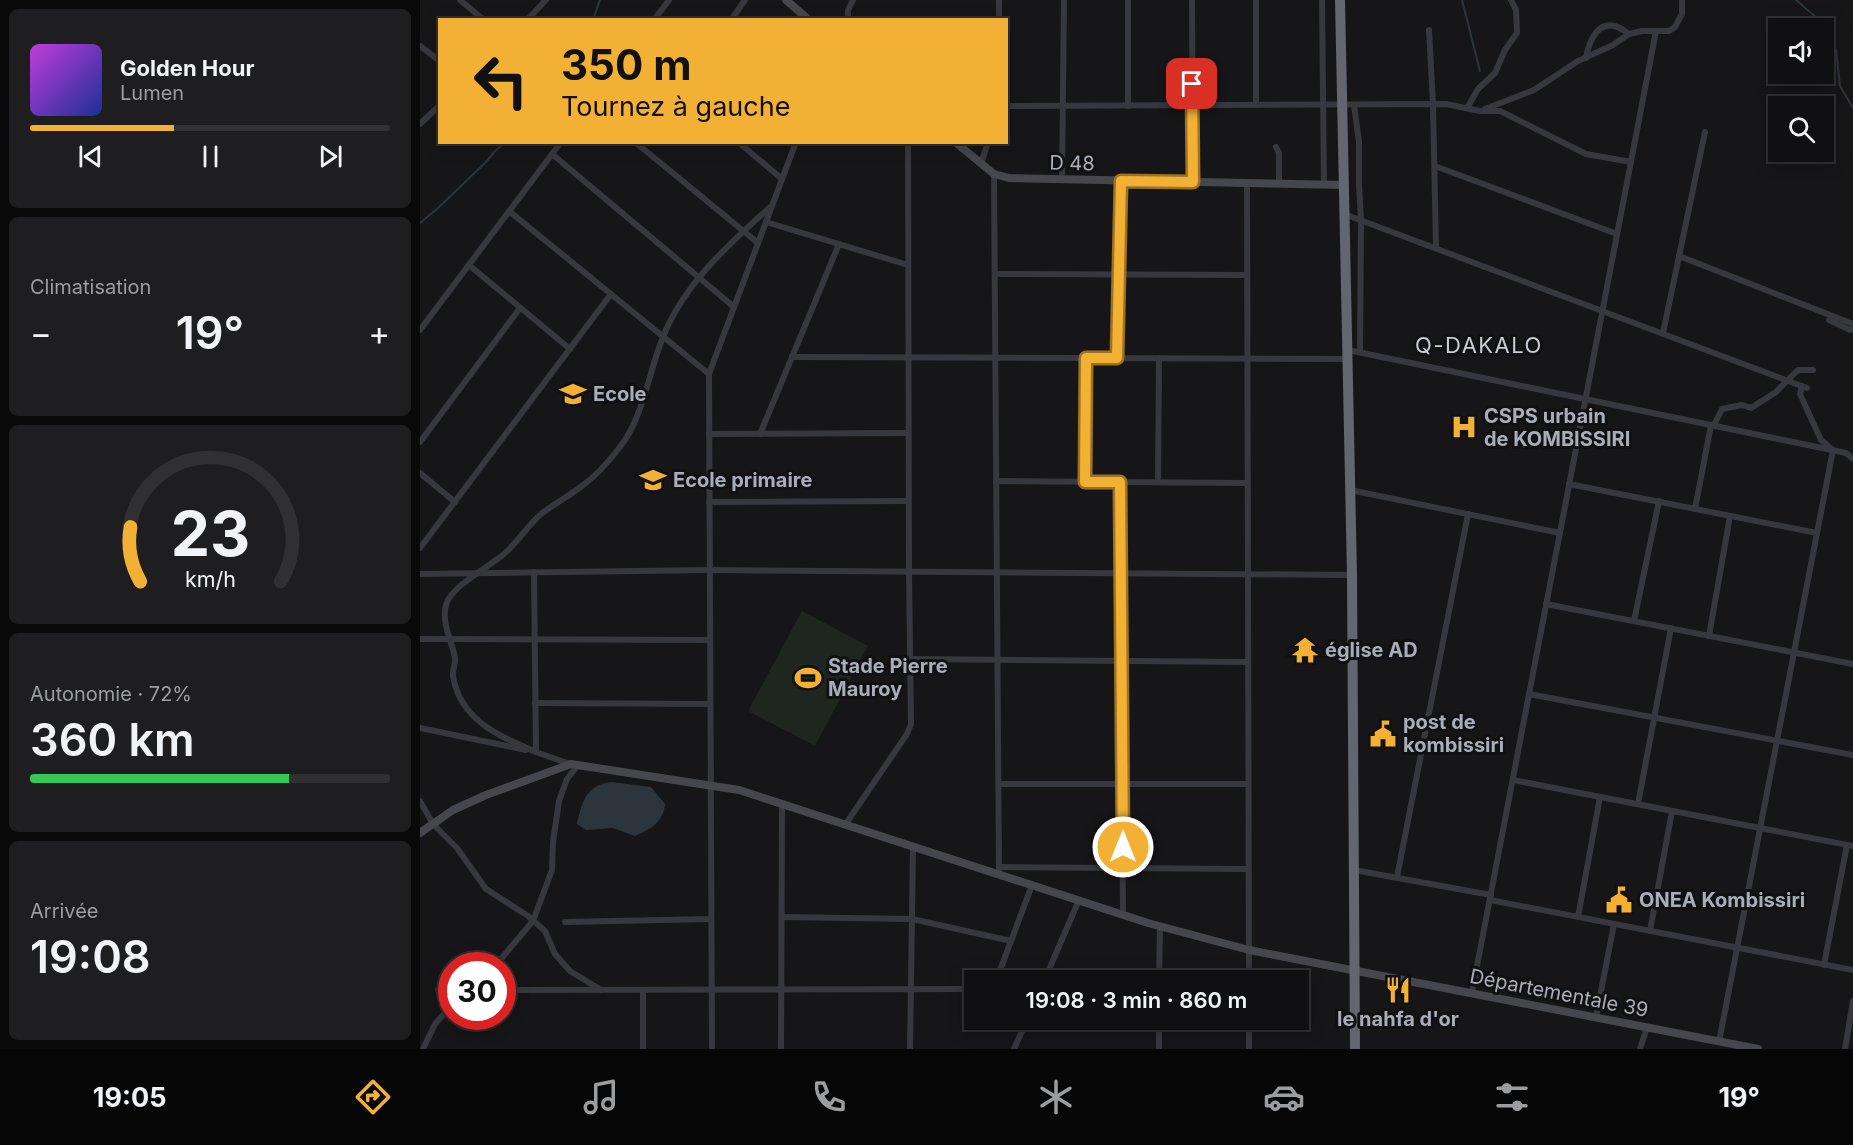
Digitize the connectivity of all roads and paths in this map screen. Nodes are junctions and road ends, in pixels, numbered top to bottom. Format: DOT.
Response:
graph roads {
  1 [pos="460,0"];
  2 [pos="546,0"];
  3 [pos="669,0"];
  4 [pos="745,0"];
  5 [pos="786,0"];
  6 [pos="853,0"];
  7 [pos="999,0"];
  8 [pos="1064,0"];
  9 [pos="1128,0"];
  10 [pos="1192,0"];
  11 [pos="1256,0"];
  12 [pos="1322,0"];
  13 [pos="1340,0"];
  14 [pos="1682,0"];
  15 [pos="1513,1"];
  16 [pos="482,18"];
  17 [pos="529,18"];
  18 [pos="656,18"];
  19 [pos="732,18"];
  20 [pos="807,18"];
  21 [pos="848,18"];
  22 [pos="999,18"];
  23 [pos="1429,30"];
  24 [pos="1656,31"];
  25 [pos="1629,34"];
  26 [pos="420,46"];
  27 [pos="1586,58"];
  28 [pos="438,60"];
  29 [pos="1433,104"];
  30 [pos="1256,105"];
  31 [pos="1323,105"];
  32 [pos="1342,105"];
  33 [pos="1354,105"];
  34 [pos="1008,106"];
  35 [pos="1063,106"];
  36 [pos="1128,106"];
  37 [pos="1192,106"];
  38 [pos="438,107"];
  39 [pos="1467,108"];
  40 [pos="1480,111"];
  41 [pos="420,124"];
  42 [pos="1705,132"];
  43 [pos="560,144"];
  44 [pos="639,144"];
  45 [pos="740,144"];
  46 [pos="795,144"];
  47 [pos="908,144"];
  48 [pos="957,144"];
  49 [pos="987,144"];
  50 [pos="1276,147"];
  51 [pos="552,154"];
  52 [pos="1631,162"];
  53 [pos="981,164"];
  54 [pos="1435,166"];
  55 [pos="994,174"];
  56 [pos="782,179"];
  57 [pos="1062,180"];
  58 [pos="1121,181"];
  59 [pos="1193,182"];
  60 [pos="1247,183"];
  61 [pos="1279,184"];
  62 [pos="1324,184"];
  63 [pos="1344,185"];
  64 [pos="772,206"];
  65 [pos="509,211"];
  66 [pos="1344,214"];
  67 [pos="1361,220"];
  68 [pos="766,222"];
  69 [pos="744,231"];
  70 [pos="1617,234"];
  71 [pos="758,243"];
  72 [pos="838,244"];
  73 [pos="1436,248"];
  74 [pos="1679,256"];
  75 [pos="469,265"];
  76 [pos="908,265"];
  77 [pos="995,274"];
  78 [pos="1119,275"];
  79 [pos="1247,275"];
  80 [pos="698,277"];
  81 [pos="611,294"];
  82 [pos="734,307"];
  83 [pos="520,308"];
  84 [pos="1602,311"];
  85 [pos="1829,321"];
  86 [pos="1853,324"];
  87 [pos="1853,329"];
  88 [pos="420,330"];
  89 [pos="1663,333"];
  90 [pos="663,336"];
  91 [pos="570,349"];
  92 [pos="1360,352"];
  93 [pos="1348,354"];
  94 [pos="792,357"];
  95 [pos="908,357"];
  96 [pos="996,357"];
  97 [pos="1086,358"];
  98 [pos="1117,358"];
  99 [pos="1159,358"];
  100 [pos="1247,358"];
  101 [pos="1813,370"];
  102 [pos="709,374"];
  103 [pos="1787,380"];
  104 [pos="1585,399"];
  105 [pos="1712,425"];
  106 [pos="908,433"];
  107 [pos="709,434"];
  108 [pos="760,434"];
  109 [pos="420,442"];
  110 [pos="1833,450"];
  111 [pos="1853,459"];
  112 [pos="420,473"];
  113 [pos="996,481"];
  114 [pos="1085,482"];
  115 [pos="1120,482"];
  116 [pos="1158,482"];
  117 [pos="1247,483"];
  118 [pos="1569,484"];
  119 [pos="1350,490"];
  120 [pos="908,501"];
  121 [pos="1659,501"];
  122 [pos="455,502"];
  123 [pos="709,502"];
  124 [pos="1695,509"];
  125 [pos="1468,514"];
  126 [pos="1730,516"];
  127 [pos="1560,533"];
  128 [pos="1817,533"];
  129 [pos="420,548"];
  130 [pos="710,570"];
  131 [pos="909,571"];
  132 [pos="534,572"];
  133 [pos="997,572"];
  134 [pos="478,573"];
  135 [pos="1121,573"];
  136 [pos="420,574"];
  137 [pos="1248,574"];
  138 [pos="1352,574"];
  139 [pos="1546,604"];
  140 [pos="1634,621"];
  141 [pos="1671,628"];
  142 [pos="1709,636"];
  143 [pos="420,639"];
  144 [pos="449,639"];
  145 [pos="535,640"];
  146 [pos="710,640"];
  147 [pos="1794,652"];
  148 [pos="910,659"];
  149 [pos="998,660"];
  150 [pos="1121,661"];
  151 [pos="1248,662"];
  152 [pos="1853,664"];
  153 [pos="1529,694"];
  154 [pos="535,703"];
  155 [pos="710,704"];
  156 [pos="1654,718"];
  157 [pos="420,728"];
  158 [pos="1777,741"];
  159 [pos="536,752"];
  160 [pos="1853,756"];
  161 [pos="574,765"];
  162 [pos="1513,780"];
  163 [pos="999,784"];
  164 [pos="1122,784"];
  165 [pos="1248,784"];
  166 [pos="710,786"];
  167 [pos="1600,797"];
  168 [pos="420,801"];
  169 [pos="782,804"];
  170 [pos="1638,804"];
  171 [pos="1672,811"];
  172 [pos="433,824"];
  173 [pos="845,825"];
  174 [pos="1760,828"];
  175 [pos="420,832"];
  176 [pos="1850,846"];
  177 [pos="913,847"];
  178 [pos="1123,868"];
  179 [pos="1248,869"];
  180 [pos="1354,870"];
  181 [pos="999,871"];
  182 [pos="1397,878"];
  183 [pos="1032,885"];
  184 [pos="1490,897"];
  185 [pos="1079,900"];
  186 [pos="1123,915"];
  187 [pos="782,917"];
  188 [pos="1578,917"];
  189 [pos="711,919"];
  190 [pos="912,919"];
  191 [pos="533,921"];
  192 [pos="565,922"];
  193 [pos="1614,924"];
  194 [pos="1160,926"];
  195 [pos="1650,931"];
  196 [pos="1011,941"];
  197 [pos="1737,948"];
  198 [pos="1249,950"];
  199 [pos="507,952"];
  200 [pos="1824,965"];
  201 [pos="1355,969"];
  202 [pos="1000,970"];
  203 [pos="1049,970"];
  204 [pos="1160,970"];
  205 [pos="1249,970"];
  206 [pos="1853,970"];
  207 [pos="911,989"];
  208 [pos="964,989"];
  209 [pos="516,990"];
  210 [pos="602,990"];
  211 [pos="642,990"];
  212 [pos="711,990"];
  213 [pos="781,990"];
  214 [pos="1472,992"];
  215 [pos="1853,1001"];
  216 [pos="1596,1017"];
  217 [pos="438,1021"];
  218 [pos="1647,1027"];
  219 [pos="1023,1030"];
  220 [pos="1159,1030"];
  221 [pos="1249,1030"];
  222 [pos="1719,1042"];
  223 [pos="1738,1047"];
  224 [pos="423,1049"];
  225 [pos="642,1049"];
  226 [pos="712,1049"];
  227 [pos="781,1049"];
  228 [pos="910,1049"];
  229 [pos="1014,1049"];
  230 [pos="1159,1049"];
  231 [pos="1249,1049"];
  232 [pos="1355,1049"];
  233 [pos="1640,1049"];
  234 [pos="1758,1049"];
  235 [pos="1845,1049"];
  1 -- 16 [label="street"];
  2 -- 17 [label="street"];
  3 -- 18 [label="street"];
  4 -- 19 [label="street"];
  5 -- 20 [label="street"];
  6 -- 21 [label="street"];
  7 -- 22 [label="street"];
  8 -- 35 [label="street"];
  9 -- 36 [label="street"];
  10 -- 37 [label="street"];
  11 -- 30 [label="street"];
  12 -- 31 [label="street"];
  13 -- 32 [label="highway"];
  14 -- 24 [label="street"];
  15 -- 39 [label="street"];
  23 -- 29 [label="street"];
  24 -- 25 [label="street"];
  24 -- 52 [label="street"];
  25 -- 27 [label="street"];
  25 -- 27 [label="street"];
  26 -- 28 [label="street"];
  27 -- 40 [label="street"];
  29 -- 33 [label="street"];
  29 -- 39 [label="street"];
  29 -- 54 [label="street"];
  30 -- 31 [label="street"];
  30 -- 37 [label="street"];
  31 -- 32 [label="street"];
  31 -- 62 [label="street"];
  32 -- 33 [label="street"];
  32 -- 63 [label="highway"];
  33 -- 67 [label="street"];
  34 -- 35 [label="street"];
  35 -- 36 [label="street"];
  35 -- 57 [label="street"];
  36 -- 37 [label="street"];
  37 -- 59 [label="street"];
  38 -- 41 [label="street"];
  39 -- 40 [label="street"];
  40 -- 52 [label="street"];
  42 -- 74 [label="street"];
  43 -- 51 [label="street"];
  44 -- 69 [label="street"];
  45 -- 56 [label="street"];
  46 -- 56 [label="street"];
  47 -- 76 [label="street"];
  48 -- 53 [label="street, D 48"];
  49 -- 53 [label="street"];
  50 -- 61 [label="street"];
  51 -- 65 [label="street"];
  51 -- 80 [label="street"];
  52 -- 70 [label="street"];
  53 -- 55 [label="street, D 48"];
  54 -- 70 [label="street"];
  54 -- 73 [label="street"];
  55 -- 57 [label="street, D 48"];
  55 -- 77 [label="street"];
  56 -- 64 [label="street"];
  57 -- 58 [label="street, D 48"];
  58 -- 59 [label="street, D 48"];
  58 -- 78 [label="street"];
  59 -- 60 [label="street, D 48"];
  60 -- 61 [label="street, D 48"];
  60 -- 79 [label="street"];
  61 -- 62 [label="street, D 48"];
  62 -- 63 [label="street, D 48"];
  63 -- 66 [label="highway"];
  64 -- 68 [label="street"];
  64 -- 69 [label="street"];
  65 -- 75 [label="street"];
  65 -- 81 [label="street"];
  66 -- 67 [label="street"];
  66 -- 93 [label="highway"];
  67 -- 73 [label="street"];
  67 -- 92 [label="street"];
  68 -- 71 [label="street"];
  68 -- 72 [label="street"];
  69 -- 71 [label="street"];
  69 -- 80 [label="street"];
  70 -- 84 [label="street"];
  71 -- 82 [label="street"];
  72 -- 76 [label="street"];
  72 -- 94 [label="street"];
  73 -- 84 [label="street"];
  74 -- 86 [label="street"];
  74 -- 89 [label="street"];
  75 -- 83 [label="street"];
  75 -- 88 [label="street"];
  76 -- 95 [label="street"];
  77 -- 78 [label="street"];
  77 -- 96 [label="street"];
  78 -- 79 [label="street"];
  78 -- 98 [label="street"];
  79 -- 100 [label="street"];
  80 -- 82 [label="street"];
  80 -- 90 [label="street"];
  81 -- 90 [label="street"];
  81 -- 91 [label="street"];
  82 -- 102 [label="street"];
  83 -- 91 [label="street"];
  83 -- 109 [label="street"];
  84 -- 89 [label="street"];
  84 -- 104 [label="street"];
  85 -- 87 [label="street"];
  89 -- 103 [label="street"];
  90 -- 102 [label="street"];
  90 -- 134 [label="street"];
  91 -- 122 [label="street"];
  92 -- 93 [label="street"];
  92 -- 104 [label="street"];
  93 -- 100 [label="street"];
  93 -- 119 [label="highway"];
  94 -- 95 [label="street"];
  94 -- 108 [label="street"];
  95 -- 96 [label="street"];
  95 -- 106 [label="street"];
  96 -- 97 [label="street"];
  96 -- 113 [label="street"];
  97 -- 98 [label="street"];
  97 -- 114 [label="street"];
  98 -- 99 [label="street"];
  99 -- 100 [label="street"];
  99 -- 116 [label="street"];
  100 -- 117 [label="street"];
  101 -- 103 [label="street"];
  102 -- 107 [label="street"];
  103 -- 105 [label="street"];
  103 -- 110 [label="street"];
  104 -- 105 [label="street"];
  104 -- 118 [label="street"];
  105 -- 110 [label="street"];
  105 -- 124 [label="street"];
  106 -- 108 [label="street"];
  106 -- 120 [label="street"];
  107 -- 108 [label="street"];
  107 -- 123 [label="street"];
  110 -- 111 [label="street"];
  110 -- 128 [label="street"];
  112 -- 122 [label="street"];
  113 -- 114 [label="street"];
  113 -- 133 [label="street"];
  114 -- 115 [label="street"];
  115 -- 116 [label="street"];
  115 -- 135 [label="street"];
  116 -- 117 [label="street"];
  117 -- 137 [label="street"];
  118 -- 121 [label="street"];
  118 -- 127 [label="street"];
  119 -- 125 [label="street"];
  119 -- 138 [label="highway"];
  120 -- 123 [label="street"];
  120 -- 131 [label="street"];
  121 -- 124 [label="street"];
  121 -- 140 [label="street"];
  122 -- 129 [label="street"];
  123 -- 130 [label="street"];
  124 -- 126 [label="street"];
  125 -- 127 [label="street"];
  125 -- 182 [label="street"];
  126 -- 128 [label="street"];
  126 -- 142 [label="street"];
  127 -- 139 [label="street"];
  128 -- 147 [label="street"];
  130 -- 131 [label="street"];
  130 -- 132 [label="street"];
  130 -- 146 [label="street"];
  131 -- 133 [label="street"];
  131 -- 148 [label="street"];
  132 -- 134 [label="street"];
  132 -- 145 [label="street"];
  133 -- 135 [label="street"];
  133 -- 149 [label="street"];
  134 -- 136 [label="street"];
  134 -- 144 [label="street"];
  135 -- 137 [label="street"];
  135 -- 150 [label="street"];
  137 -- 138 [label="street"];
  137 -- 151 [label="street"];
  138 -- 180 [label="highway"];
  139 -- 140 [label="street"];
  139 -- 153 [label="street"];
  140 -- 141 [label="street"];
  141 -- 142 [label="street"];
  141 -- 156 [label="street"];
  142 -- 147 [label="street"];
  143 -- 144 [label="street"];
  144 -- 145 [label="street"];
  144 -- 159 [label="street"];
  145 -- 146 [label="street"];
  145 -- 154 [label="street"];
  146 -- 155 [label="street"];
  147 -- 152 [label="street"];
  147 -- 158 [label="street"];
  148 -- 149 [label="street"];
  148 -- 173 [label="street"];
  149 -- 150 [label="street"];
  149 -- 163 [label="street"];
  150 -- 151 [label="street"];
  150 -- 164 [label="street"];
  151 -- 165 [label="street"];
  153 -- 156 [label="street"];
  153 -- 162 [label="street"];
  154 -- 155 [label="street"];
  154 -- 159 [label="street"];
  155 -- 166 [label="street"];
  156 -- 158 [label="street"];
  156 -- 170 [label="street"];
  157 -- 159 [label="street"];
  158 -- 160 [label="street"];
  158 -- 174 [label="street"];
  159 -- 161 [label="street"];
  161 -- 166 [label="street, Départementale 39"];
  161 -- 172 [label="street"];
  161 -- 191 [label="street"];
  162 -- 167 [label="street"];
  162 -- 184 [label="street"];
  163 -- 164 [label="street"];
  163 -- 181 [label="street"];
  164 -- 165 [label="street"];
  164 -- 178 [label="street"];
  165 -- 179 [label="street"];
  166 -- 169 [label="street, Départementale 39"];
  166 -- 189 [label="street"];
  167 -- 170 [label="street"];
  167 -- 188 [label="street"];
  168 -- 172 [label="street"];
  169 -- 173 [label="street, Départementale 39"];
  169 -- 187 [label="street"];
  170 -- 171 [label="street"];
  171 -- 174 [label="street"];
  171 -- 195 [label="street"];
  172 -- 175 [label="street"];
  172 -- 191 [label="street"];
  173 -- 177 [label="street, Départementale 39"];
  174 -- 176 [label="street"];
  174 -- 197 [label="street"];
  176 -- 200 [label="street"];
  177 -- 181 [label="street, Départementale 39"];
  177 -- 190 [label="street"];
  178 -- 179 [label="street"];
  178 -- 181 [label="street"];
  178 -- 186 [label="street"];
  179 -- 198 [label="street"];
  180 -- 182 [label="street"];
  180 -- 201 [label="highway"];
  181 -- 183 [label="street, Départementale 39"];
  182 -- 184 [label="street"];
  183 -- 185 [label="street, Départementale 39"];
  183 -- 196 [label="street"];
  184 -- 188 [label="street"];
  184 -- 214 [label="street"];
  185 -- 186 [label="street, Départementale 39"];
  185 -- 203 [label="street"];
  186 -- 194 [label="street, Départementale 39"];
  187 -- 190 [label="street"];
  187 -- 213 [label="street"];
  188 -- 193 [label="street"];
  189 -- 192 [label="street"];
  189 -- 212 [label="street"];
  190 -- 196 [label="street"];
  190 -- 207 [label="street"];
  191 -- 199 [label="street"];
  191 -- 210 [label="street"];
  193 -- 195 [label="street"];
  193 -- 216 [label="street"];
  194 -- 198 [label="street, Départementale 39"];
  194 -- 204 [label="street"];
  195 -- 197 [label="street"];
  196 -- 202 [label="street"];
  197 -- 200 [label="street"];
  197 -- 222 [label="street"];
  198 -- 201 [label="street, Départementale 39"];
  198 -- 205 [label="street"];
  200 -- 206 [label="street"];
  201 -- 214 [label="street, Départementale 39"];
  201 -- 232 [label="highway"];
  207 -- 208 [label="street"];
  207 -- 213 [label="street"];
  207 -- 228 [label="street"];
  209 -- 210 [label="street"];
  210 -- 211 [label="street"];
  211 -- 212 [label="street"];
  211 -- 225 [label="street"];
  212 -- 213 [label="street"];
  212 -- 226 [label="street"];
  213 -- 227 [label="street"];
  214 -- 216 [label="street, Départementale 39"];
  215 -- 235 [label="street"];
  216 -- 218 [label="street, Départementale 39"];
  217 -- 224 [label="street"];
  218 -- 222 [label="street, Départementale 39"];
  218 -- 233 [label="street"];
  219 -- 229 [label="street"];
  220 -- 230 [label="street"];
  221 -- 231 [label="street"];
  222 -- 223 [label="street, Départementale 39"];
  223 -- 234 [label="street, Départementale 39"];
}
